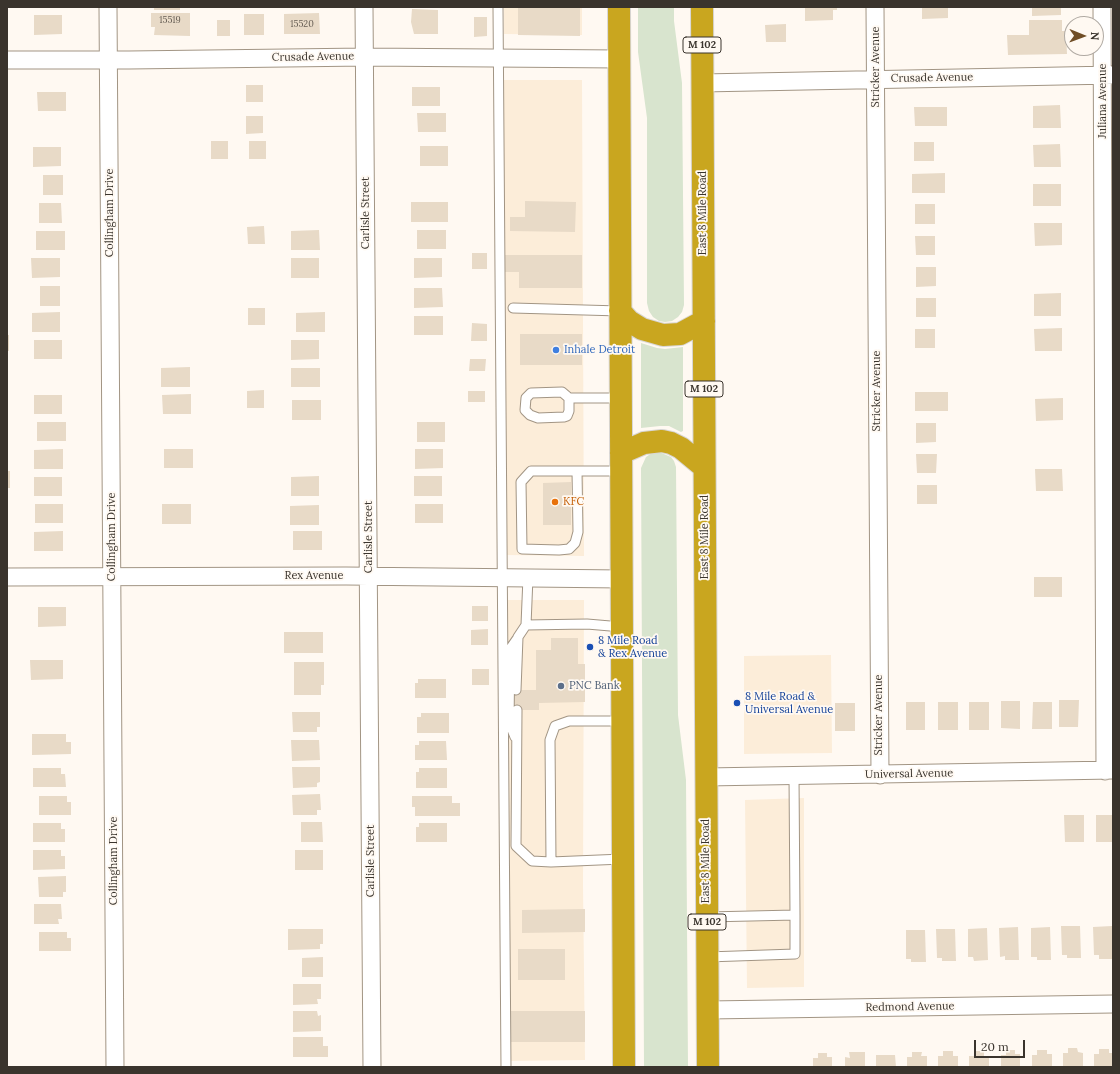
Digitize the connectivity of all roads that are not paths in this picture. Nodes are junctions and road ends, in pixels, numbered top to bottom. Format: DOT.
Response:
graph roads {
  1 [pos="108,7"];
  2 [pos="364,7"];
  3 [pos="498,7"];
  4 [pos="619,7"];
  5 [pos="702,7"];
  6 [pos="875,7"];
  7 [pos="1102,7"];
  8 [pos="365,57"];
  9 [pos="498,58"];
  10 [pos="619,59"];
  11 [pos="7,60"];
  12 [pos="109,60"];
  13 [pos="1108,75"];
  14 [pos="876,79"];
  15 [pos="702,83"];
  16 [pos="513,308"];
  17 [pos="620,311"];
  18 [pos="704,321"];
  19 [pos="570,398"];
  20 [pos="621,398"];
  21 [pos="621,462"];
  22 [pos="704,467"];
  23 [pos="577,471"];
  24 [pos="112,576"];
  25 [pos="369,576"];
  26 [pos="7,577"];
  27 [pos="502,577"];
  28 [pos="528,577"];
  29 [pos="622,579"];
  30 [pos="526,625"];
  31 [pos="622,626"];
  32 [pos="518,637"];
  33 [pos="516,690"];
  34 [pos="517,710"];
  35 [pos="622,721"];
  36 [pos="516,741"];
  37 [pos="1109,771"];
  38 [pos="794,775"];
  39 [pos="880,775"];
  40 [pos="706,777"];
  41 [pos="623,860"];
  42 [pos="551,862"];
  43 [pos="795,915"];
  44 [pos="707,917"];
  45 [pos="707,957"];
  46 [pos="1113,1004"];
  47 [pos="708,1010"];
  48 [pos="115,1067"];
  49 [pos="372,1067"];
  50 [pos="506,1067"];
  51 [pos="624,1067"];
  52 [pos="708,1067"];
  1 -- 12 [label="street, Collingham Drive"];
  2 -- 8 [label="street, Carlisle Street"];
  3 -- 9 [label="lane"];
  4 -- 10 [label="highway"];
  5 -- 15 [label="highway, East 8 Mile Road / M 102"];
  6 -- 14 [label="street, Stricker Avenue"];
  7 -- 13 [label="street, Juliana Avenue"];
  8 -- 9 [label="street, Crusade Avenue"];
  8 -- 12 [label="street, Crusade Avenue"];
  8 -- 25 [label="street, Carlisle Street"];
  9 -- 10 [label="street, Crusade Avenue"];
  9 -- 27 [label="lane"];
  10 -- 17 [label="highway"];
  11 -- 12 [label="street, Crusade Avenue"];
  12 -- 24 [label="street, Collingham Drive"];
  13 -- 14 [label="street, Crusade Avenue"];
  13 -- 37 [label="street, Juliana Avenue"];
  14 -- 15 [label="street, Crusade Avenue"];
  14 -- 39 [label="street, Stricker Avenue"];
  15 -- 18 [label="highway, East 8 Mile Road / M 102"];
  16 -- 17 [label="lane"];
  17 -- 18 [label="highway"];
  17 -- 20 [label="highway"];
  18 -- 22 [label="highway, East 8 Mile Road / M 102"];
  19 -- 19 [label="lane"];
  19 -- 20 [label="lane"];
  20 -- 21 [label="highway"];
  21 -- 22 [label="highway"];
  21 -- 23 [label="lane"];
  21 -- 29 [label="highway"];
  22 -- 40 [label="highway, East 8 Mile Road / M 102"];
  23 -- 23 [label="lane"];
  24 -- 25 [label="street, Rex Avenue"];
  24 -- 26 [label="street, Rex Avenue"];
  24 -- 48 [label="street, Collingham Drive"];
  25 -- 27 [label="street, Rex Avenue"];
  25 -- 49 [label="street, Carlisle Street"];
  27 -- 28 [label="street, Rex Avenue"];
  27 -- 50 [label="lane"];
  28 -- 29 [label="street, Rex Avenue"];
  28 -- 30 [label="lane"];
  29 -- 31 [label="highway"];
  30 -- 31 [label="lane"];
  30 -- 32 [label="lane"];
  31 -- 35 [label="highway"];
  32 -- 33 [label="lane"];
  32 -- 36 [label="lane"];
  34 -- 36 [label="lane"];
  35 -- 41 [label="highway"];
  35 -- 42 [label="lane"];
  36 -- 42 [label="lane"];
  37 -- 39 [label="street, Universal Avenue"];
  38 -- 39 [label="street, Universal Avenue"];
  38 -- 40 [label="street, Universal Avenue"];
  38 -- 43 [label="lane"];
  40 -- 44 [label="highway, East 8 Mile Road / M 102"];
  41 -- 42 [label="lane"];
  41 -- 51 [label="highway"];
  43 -- 44 [label="lane"];
  43 -- 45 [label="lane"];
  44 -- 45 [label="highway, East 8 Mile Road / M 102"];
  45 -- 47 [label="highway, East 8 Mile Road / M 102"];
  46 -- 47 [label="street, Redmond Avenue"];
  47 -- 52 [label="highway, East 8 Mile Road / M 102"];
}
